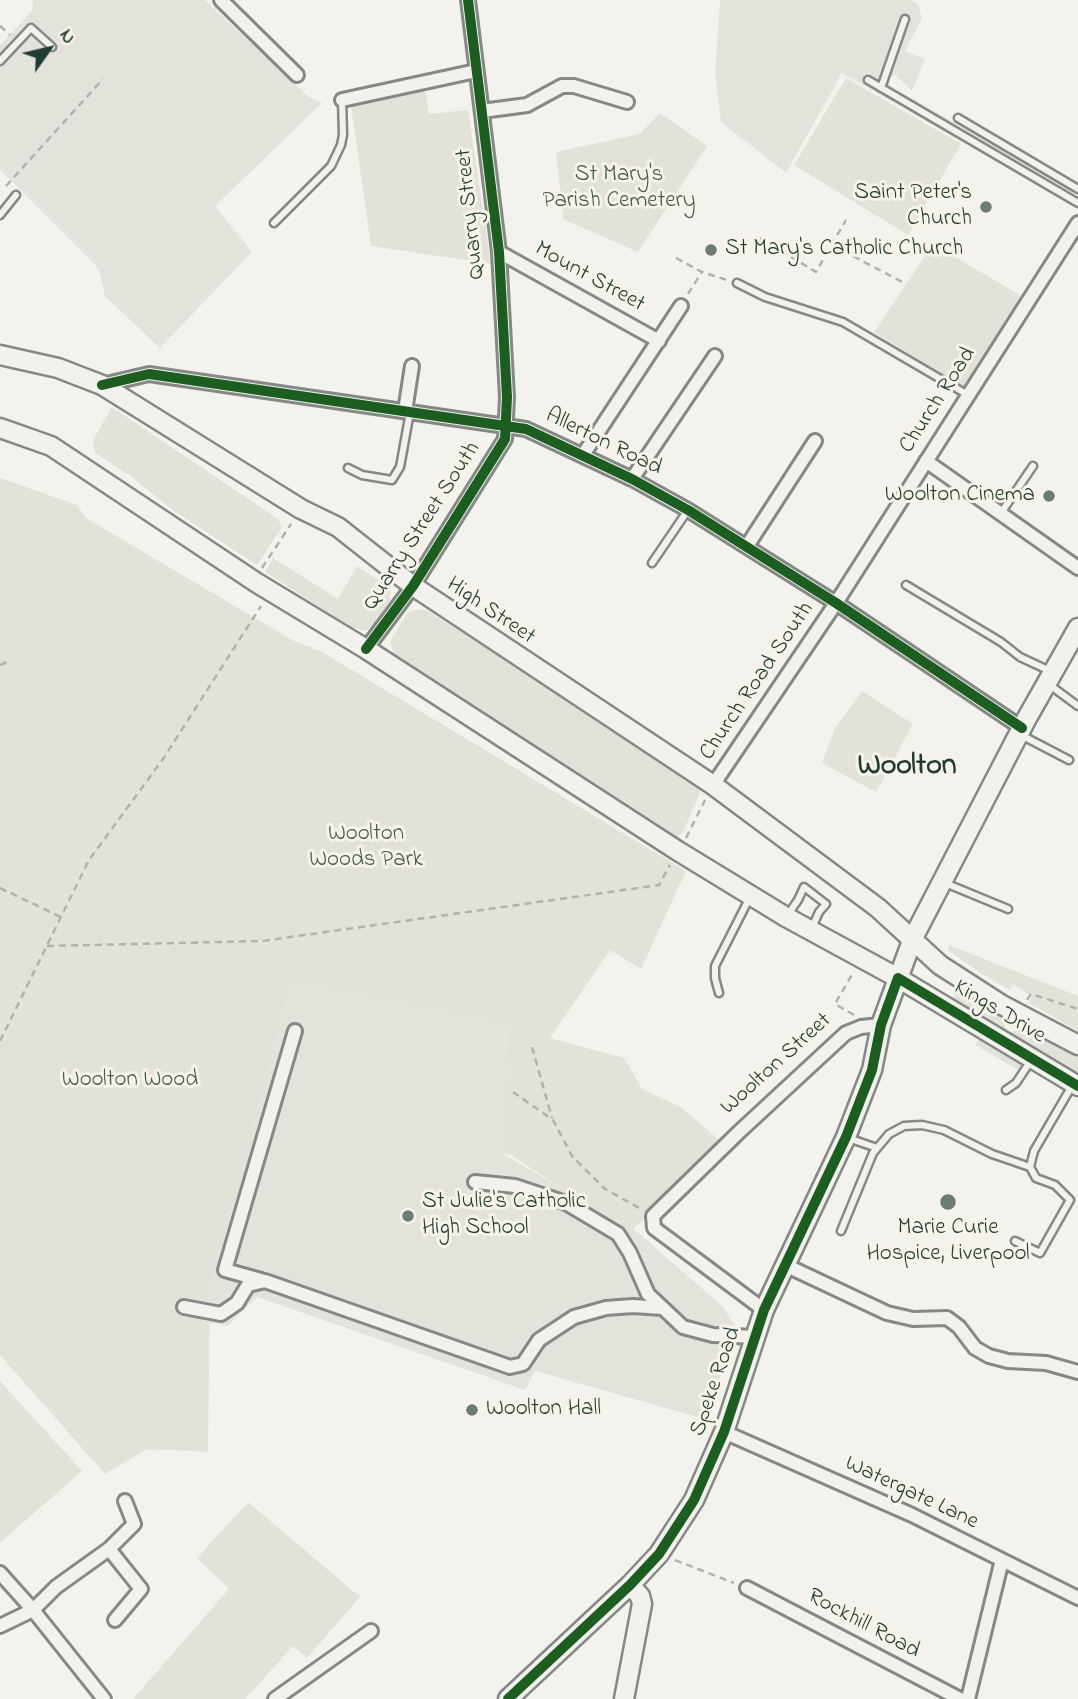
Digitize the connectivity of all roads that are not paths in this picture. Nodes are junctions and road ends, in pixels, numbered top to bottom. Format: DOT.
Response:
graph roads {
  1 [pos="220,0"];
  2 [pos="468,0"];
  3 [pos="905,19"];
  4 [pos="52,47"];
  5 [pos="0,61"];
  6 [pos="476,71"];
  7 [pos="297,75"];
  8 [pos="868,80"];
  9 [pos="881,88"];
  10 [pos="342,100"];
  11 [pos="627,102"];
  12 [pos="482,111"];
  13 [pos="958,118"];
  14 [pos="1078,189"];
  15 [pos="16,195"];
  16 [pos="1078,203"];
  17 [pos="0,215"];
  18 [pos="274,223"];
  19 [pos="1078,223"];
  20 [pos="499,252"];
  21 [pos="737,282"];
  22 [pos="681,306"];
  23 [pos="659,341"];
  24 [pos="0,355"];
  25 [pos="715,356"];
  26 [pos="412,366"];
  27 [pos="102,384"];
  28 [pos="968,396"];
  29 [pos="407,411"];
  30 [pos="506,425"];
  31 [pos="0,428"];
  32 [pos="815,441"];
  33 [pos="583,455"];
  34 [pos="926,461"];
  35 [pos="1033,466"];
  36 [pos="348,468"];
  37 [pos="632,479"];
  38 [pos="688,510"];
  39 [pos="1001,513"];
  40 [pos="747,546"];
  41 [pos="652,563"];
  42 [pos="1078,568"];
  43 [pos="906,585"];
  44 [pos="414,586"];
  45 [pos="836,603"];
  46 [pos="1077,630"];
  47 [pos="366,649"];
  48 [pos="1049,677"];
  49 [pos="1078,706"];
  50 [pos="1021,731"];
  51 [pos="1069,760"];
  52 [pos="713,785"];
  53 [pos="943,883"];
  54 [pos="751,895"];
  55 [pos="1008,909"];
  56 [pos="786,917"];
  57 [pos="810,931"];
  58 [pos="913,938"];
  59 [pos="898,978"];
  60 [pos="719,993"];
  61 [pos="881,1025"];
  62 [pos="295,1031"];
  63 [pos="1078,1045"];
  64 [pos="1033,1058"];
  65 [pos="1076,1084"];
  66 [pos="1006,1090"];
  67 [pos="846,1137"];
  68 [pos="877,1148"];
  69 [pos="1030,1167"];
  70 [pos="475,1182"];
  71 [pos="841,1231"];
  72 [pos="1015,1241"];
  73 [pos="785,1265"];
  74 [pos="265,1281"];
  75 [pos="184,1307"];
  76 [pos="662,1308"];
  77 [pos="764,1310"];
  78 [pos="754,1337"];
  79 [pos="1078,1372"];
  80 [pos="724,1432"];
  81 [pos="125,1501"];
  82 [pos="109,1549"];
  83 [pos="1002,1560"];
  84 [pos="0,1573"];
  85 [pos="630,1585"];
  86 [pos="747,1588"];
  87 [pos="1078,1598"];
  88 [pos="33,1610"];
  89 [pos="115,1620"];
  90 [pos="0,1626"];
  91 [pos="371,1631"];
  92 [pos="104,1699"];
  93 [pos="275,1699"];
  94 [pos="508,1699"];
  95 [pos="624,1699"];
  96 [pos="960,1699"];
  97 [pos="968,1699"];
  1 -- 7 [label="street"];
  2 -- 6 [label="street, Quarry Street"];
  3 -- 9 [label="lane"];
  4 -- 5 [label="lane"];
  6 -- 10 [label="street"];
  6 -- 12 [label="street, Quarry Street"];
  8 -- 9 [label="lane"];
  9 -- 16 [label="lane"];
  10 -- 18 [label="lane"];
  11 -- 12 [label="street"];
  12 -- 20 [label="street, Quarry Street"];
  13 -- 14 [label="lane"];
  15 -- 17 [label="lane"];
  19 -- 28 [label="street, Church Road"];
  20 -- 23 [label="street, Mount Street"];
  20 -- 30 [label="street, Quarry Street"];
  21 -- 28 [label="lane"];
  22 -- 23 [label="street"];
  23 -- 33 [label="street"];
  24 -- 27 [label="main road"];
  25 -- 37 [label="street"];
  26 -- 29 [label="street"];
  27 -- 29 [label="street, Allerton Road"];
  27 -- 44 [label="main road, High Street"];
  28 -- 34 [label="street, Church Road"];
  29 -- 30 [label="street, Allerton Road"];
  29 -- 36 [label="lane"];
  30 -- 33 [label="street, Allerton Road"];
  30 -- 44 [label="street, Quarry Street South"];
  31 -- 47 [label="main road"];
  32 -- 40 [label="street"];
  33 -- 37 [label="street, Allerton Road"];
  34 -- 39 [label="street"];
  34 -- 45 [label="street, Church Road"];
  35 -- 39 [label="lane"];
  37 -- 38 [label="street, Allerton Road"];
  38 -- 40 [label="street, Allerton Road"];
  38 -- 41 [label="lane"];
  39 -- 42 [label="street"];
  40 -- 45 [label="street, Allerton Road"];
  43 -- 48 [label="lane"];
  44 -- 47 [label="street, Quarry Street South"];
  44 -- 52 [label="main road, High Street"];
  45 -- 50 [label="street, Allerton Road"];
  45 -- 52 [label="street, Church Road South"];
  46 -- 48 [label="main road"];
  47 -- 54 [label="main road"];
  48 -- 49 [label="lane"];
  48 -- 50 [label="main road"];
  50 -- 51 [label="lane"];
  50 -- 53 [label="main road"];
  52 -- 58 [label="main road, High Street"];
  53 -- 55 [label="lane"];
  53 -- 58 [label="main road"];
  54 -- 56 [label="main road"];
  54 -- 60 [label="lane"];
  56 -- 57 [label="main road"];
  56 -- 57 [label="lane"];
  57 -- 59 [label="main road"];
  58 -- 59 [label="main road"];
  58 -- 63 [label="main road, Kings Drive"];
  59 -- 61 [label="main road"];
  59 -- 64 [label="main road, Kings Drive"];
  61 -- 67 [label="main road, Speke Road"];
  61 -- 77 [label="street, Woolton Street"];
  62 -- 74 [label="street"];
  64 -- 65 [label="main road, Kings Drive"];
  64 -- 66 [label="lane"];
  65 -- 69 [label="lane"];
  67 -- 68 [label="lane"];
  67 -- 73 [label="main road, Speke Road"];
  68 -- 69 [label="lane"];
  68 -- 71 [label="lane"];
  69 -- 72 [label="lane"];
  70 -- 76 [label="street"];
  73 -- 77 [label="main road, Speke Road"];
  73 -- 79 [label="street"];
  74 -- 75 [label="street"];
  74 -- 76 [label="street"];
  76 -- 78 [label="street"];
  77 -- 78 [label="main road, Speke Road"];
  78 -- 80 [label="main road, Speke Road"];
  80 -- 83 [label="street, Watergate Lane"];
  80 -- 85 [label="main road, Speke Road"];
  81 -- 82 [label="street"];
  82 -- 88 [label="street"];
  82 -- 89 [label="street"];
  83 -- 87 [label="street, Watergate Lane"];
  83 -- 97 [label="street"];
  84 -- 88 [label="street"];
  85 -- 94 [label="main road, Speke Road"];
  85 -- 95 [label="main road"];
  86 -- 96 [label="street, Rockhill Road"];
  88 -- 90 [label="street"];
  88 -- 92 [label="street"];
  91 -- 93 [label="street"];
}
